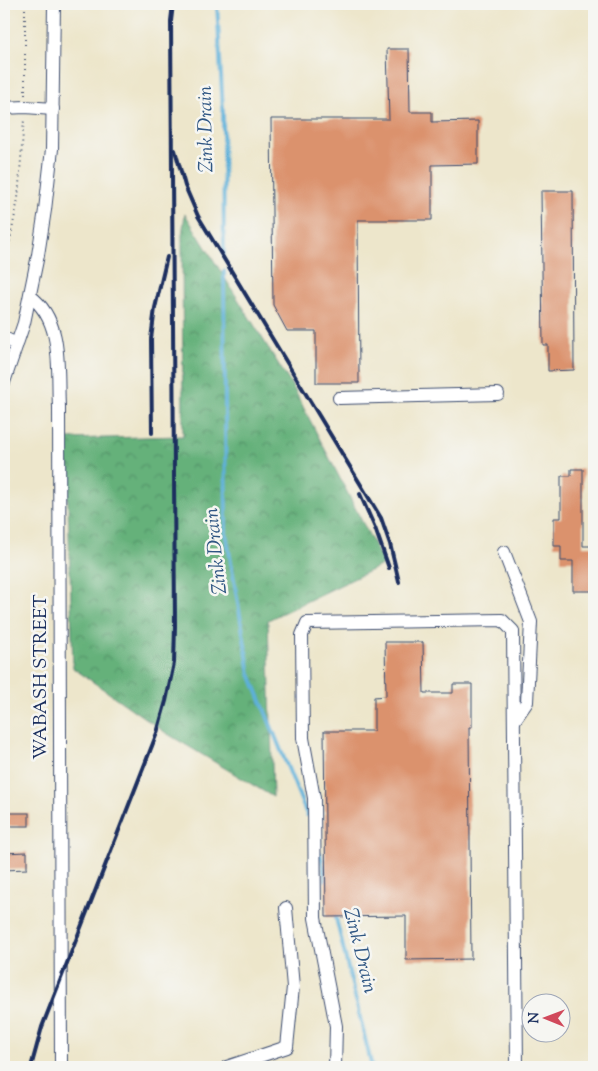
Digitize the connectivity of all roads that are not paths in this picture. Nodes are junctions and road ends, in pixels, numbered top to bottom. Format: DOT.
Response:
graph roads {
  1 [pos="54,4"];
  2 [pos="4,108"];
  3 [pos="53,109"];
  4 [pos="30,296"];
  5 [pos="4,338"];
  6 [pos="17,344"];
  7 [pos="4,382"];
  8 [pos="498,394"];
  9 [pos="339,398"];
  10 [pos="504,552"];
  11 [pos="514,721"];
  12 [pos="286,908"];
  13 [pos="61,1067"];
  14 [pos="230,1067"];
  15 [pos="336,1067"];
  16 [pos="517,1067"];
  1 -- 3 [label="street"];
  2 -- 3 [label="street"];
  3 -- 4 [label="street"];
  4 -- 6 [label="street"];
  4 -- 13 [label="street, WABASH STREET"];
  5 -- 6 [label="street"];
  6 -- 7 [label="street"];
  8 -- 9 [label="street"];
  10 -- 11 [label="street"];
  11 -- 15 [label="street"];
  11 -- 16 [label="street"];
  12 -- 14 [label="street"];
}
